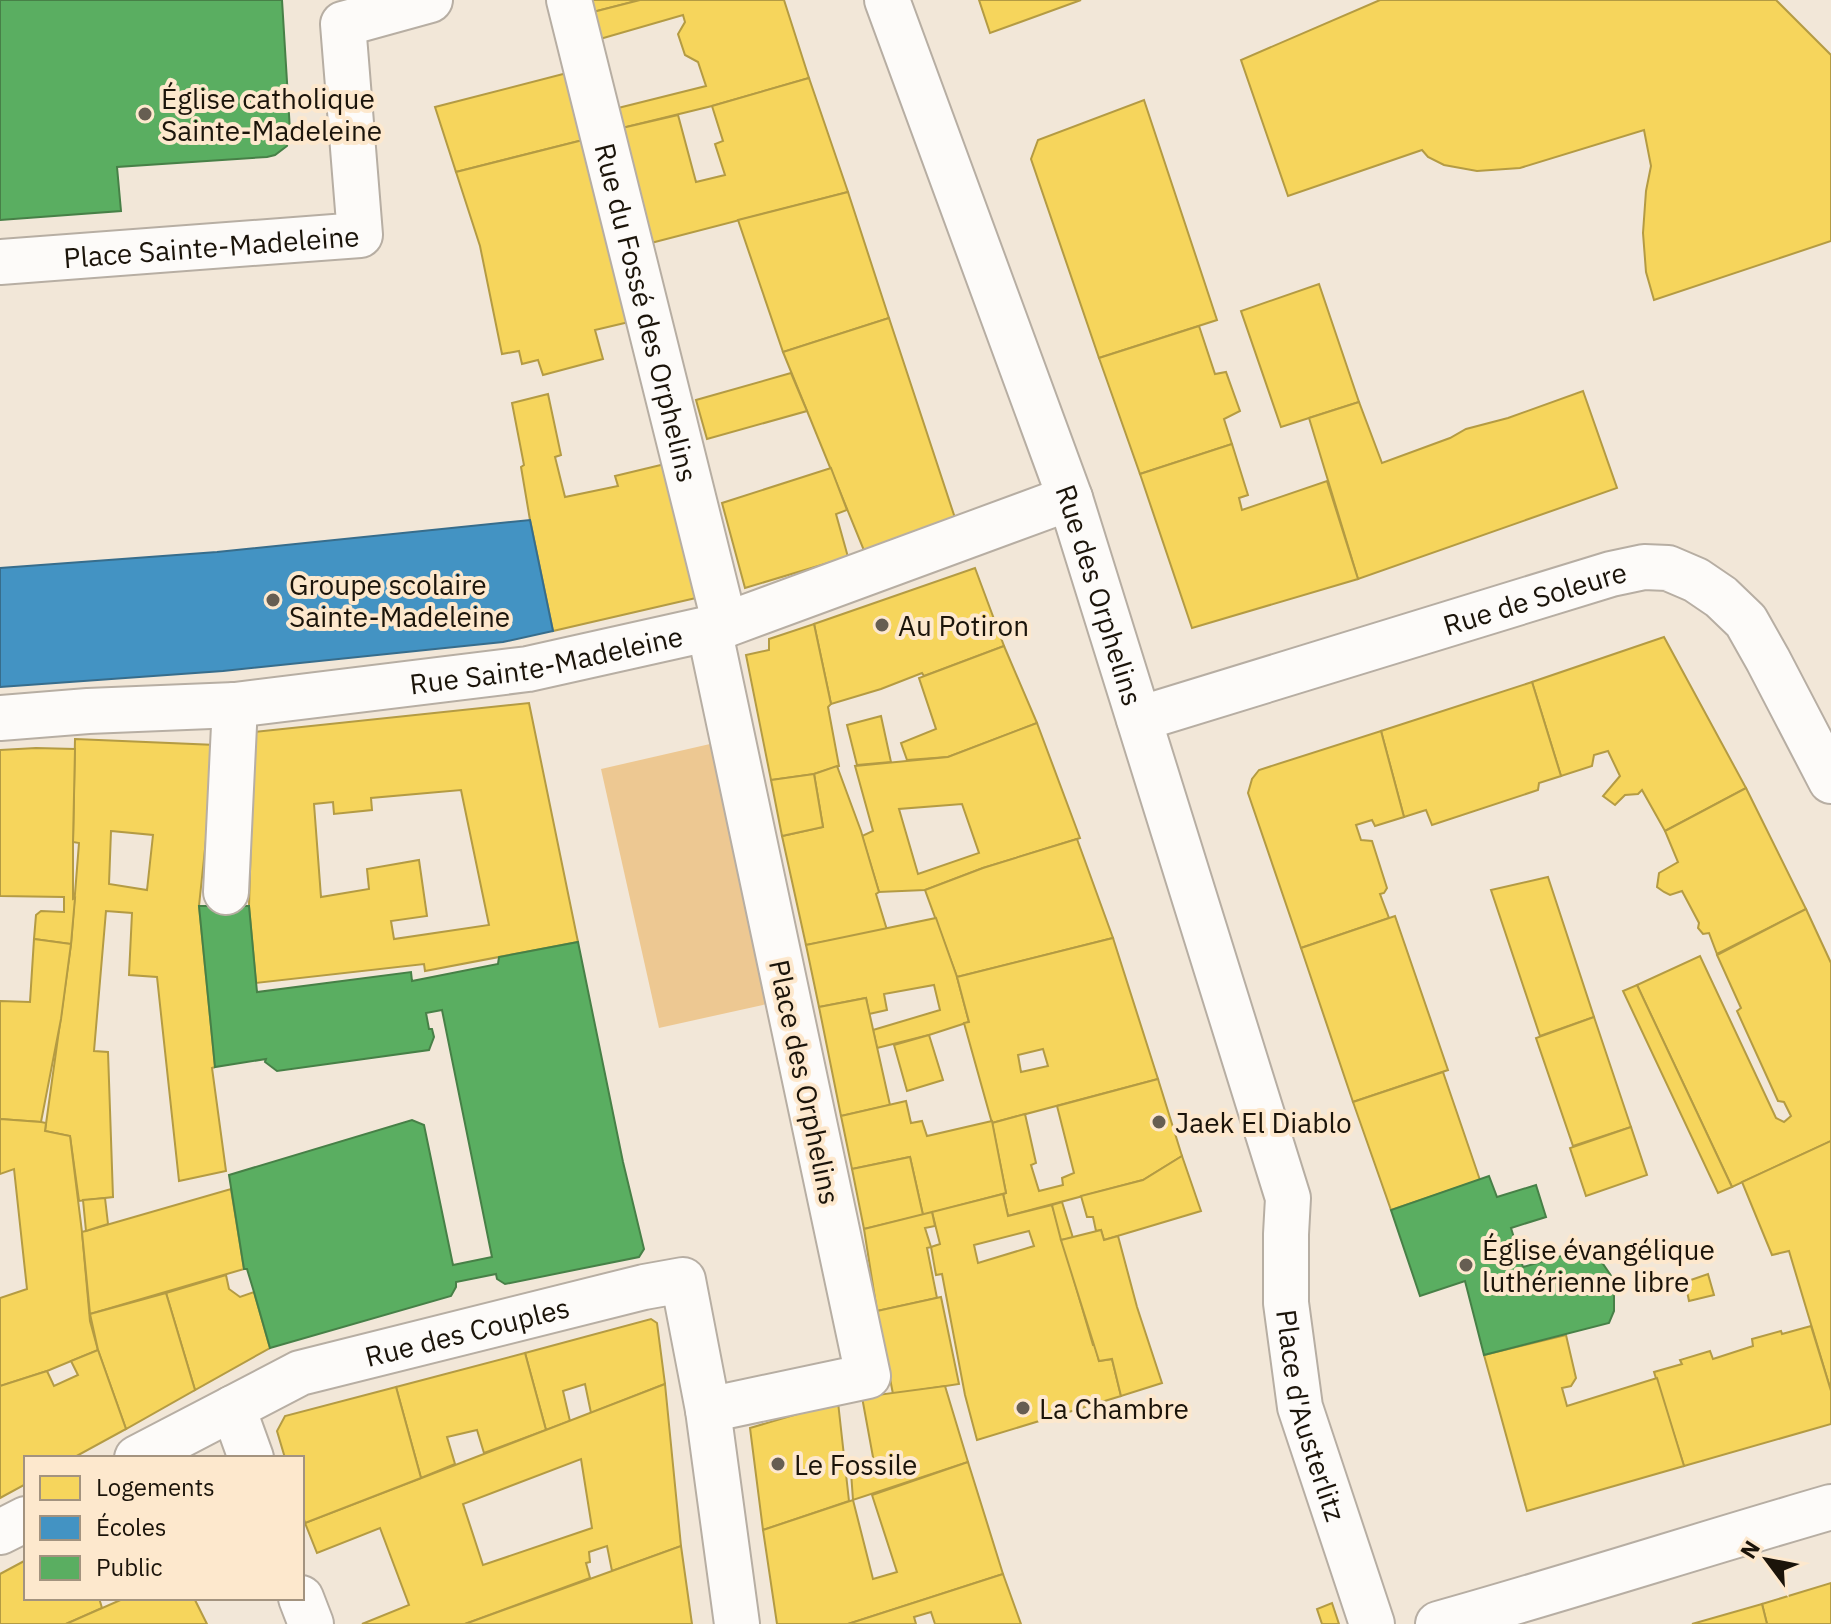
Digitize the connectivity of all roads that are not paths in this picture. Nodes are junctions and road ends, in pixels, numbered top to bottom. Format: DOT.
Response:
graph roads {
  1 [pos="430,0"];
  2 [pos="569,0"];
  3 [pos="887,0"];
  4 [pos="0,262"];
  5 [pos="1070,498"];
  6 [pos="717,627"];
  7 [pos="235,705"];
  8 [pos="0,718"];
  9 [pos="1139,719"];
  10 [pos="1831,781"];
  11 [pos="226,892"];
  12 [pos="1288,1198"];
  13 [pos="233,1408"];
  14 [pos="708,1410"];
  15 [pos="141,1456"];
  16 [pos="250,1456"];
  17 [pos="1831,1507"];
  18 [pos="24,1520"];
  19 [pos="0,1532"];
  20 [pos="302,1600"];
  21 [pos="311,1624"];
  22 [pos="737,1624"];
  23 [pos="1372,1624"];
  24 [pos="1438,1624"];
  1 -- 4 [label="street, Place Sainte-Madeleine"];
  2 -- 6 [label="street, Rue du Fossé des Orphelins"];
  3 -- 5 [label="street, Rue des Orphelins"];
  5 -- 6 [label="street, Rue Sainte-Madeleine"];
  5 -- 9 [label="street, Rue des Orphelins"];
  6 -- 7 [label="street, Rue Sainte-Madeleine"];
  6 -- 14 [label="street, Place des Orphelins"];
  7 -- 8 [label="street, Rue Sainte-Madeleine"];
  7 -- 11 [label="street"];
  9 -- 10 [label="street, Rue de Soleure"];
  9 -- 12 [label="street, Rue des Orphelins"];
  12 -- 23 [label="street, Place d'Austerlitz"];
  13 -- 14 [label="street, Rue des Couples"];
  13 -- 15 [label="street, Rue des Couples"];
  13 -- 16 [label="street"];
  14 -- 22 [label="street"];
  17 -- 24 [label="street"];
  18 -- 19 [label="street"];
  20 -- 21 [label="street"];
}
